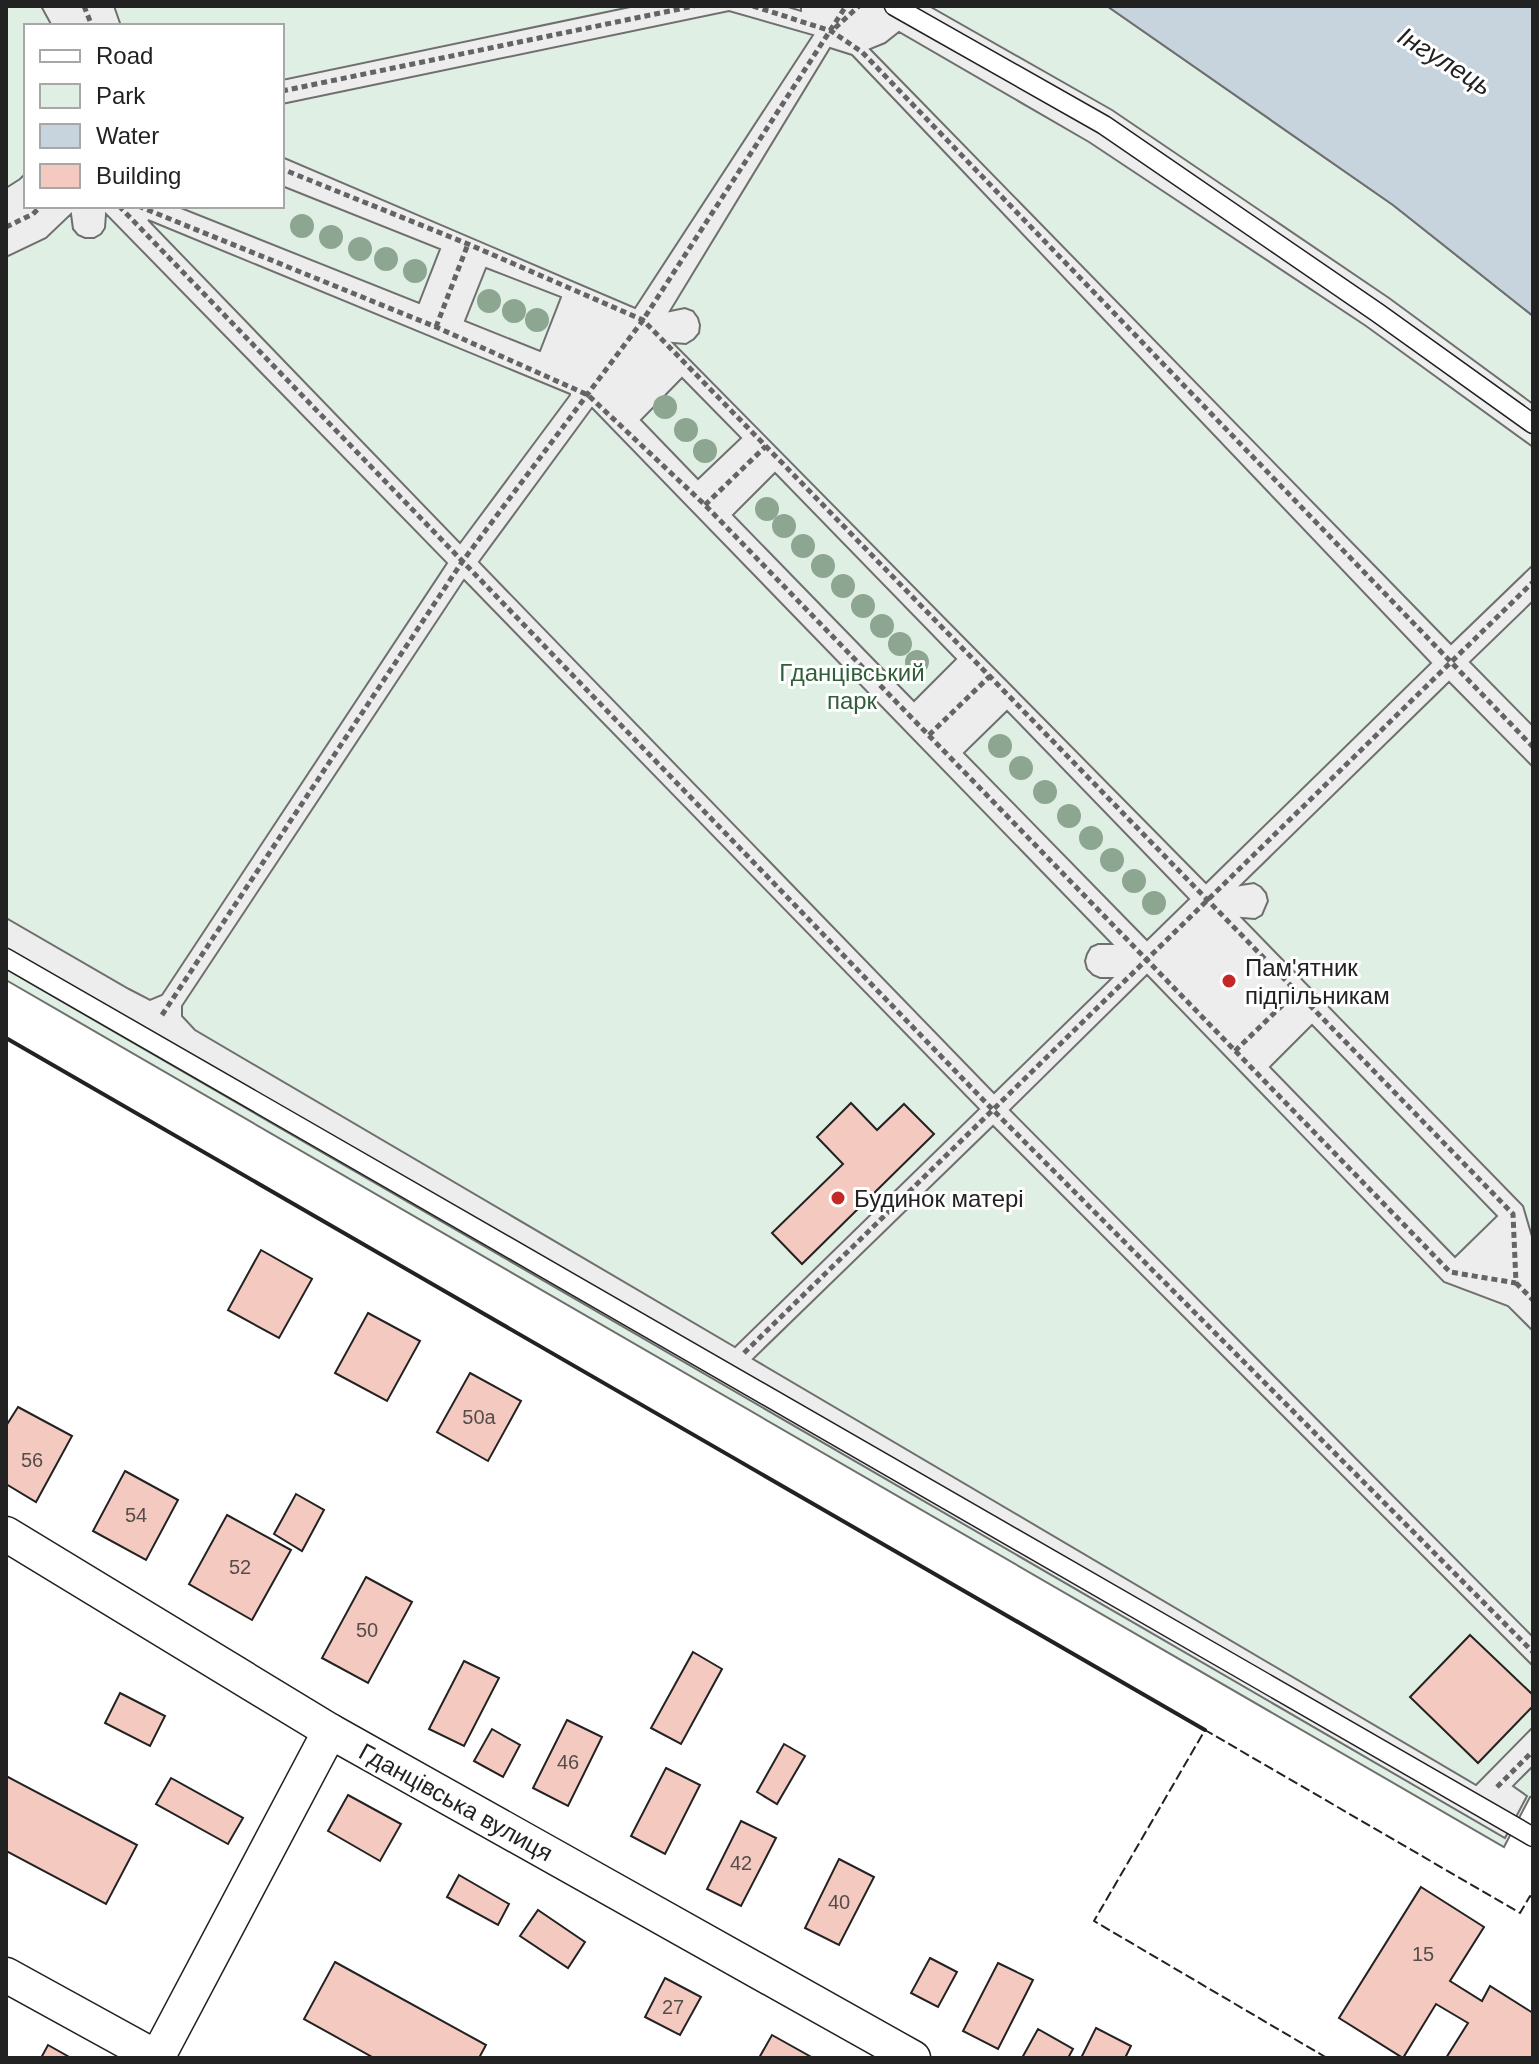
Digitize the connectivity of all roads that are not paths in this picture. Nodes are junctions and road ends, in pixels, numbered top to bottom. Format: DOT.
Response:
graph roads {
  1 [pos="894,6"];
  2 [pos="1533,424"];
  3 [pos="6,958"];
  4 [pos="6,1534"];
  5 [pos="330,1731"];
  6 [pos="1533,1837"];
  7 [pos="6,1975"];
  8 [pos="157,2058"];
  9 [pos="913,2058"];
  1 -- 2 [label="lane"];
  3 -- 6 [label="lane"];
  4 -- 5 [label="street, Гданцівська вулиця"];
  5 -- 8 [label="street"];
  5 -- 9 [label="street, Гданцівська вулиця"];
  7 -- 8 [label="street"];
}
